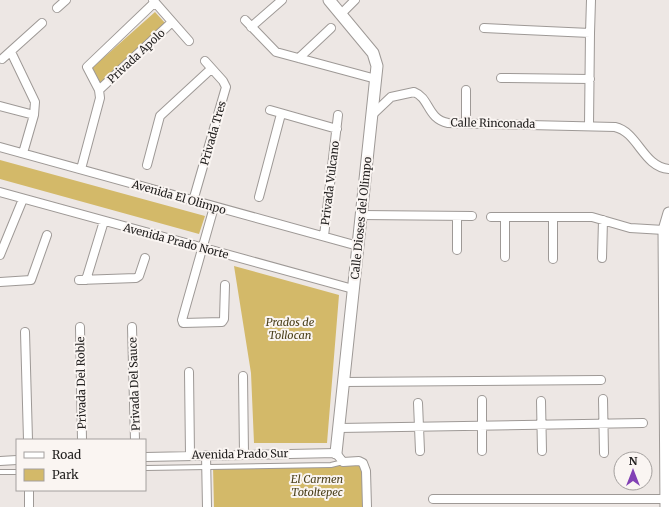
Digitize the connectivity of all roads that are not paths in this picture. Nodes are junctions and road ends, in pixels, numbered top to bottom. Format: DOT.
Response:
graph roads {
  1 [pos="66,0"];
  2 [pos="282,0"];
  3 [pos="329,0"];
  4 [pos="355,0"];
  5 [pos="591,0"];
  6 [pos="154,1"];
  7 [pos="57,8"];
  8 [pos="341,14"];
  9 [pos="245,20"];
  10 [pos="172,22"];
  11 [pos="42,23"];
  12 [pos="251,27"];
  13 [pos="331,28"];
  14 [pos="484,28"];
  15 [pos="588,33"];
  16 [pos="189,41"];
  17 [pos="11,52"];
  18 [pos="299,58"];
  19 [pos="2,59"];
  20 [pos="205,61"];
  21 [pos="212,69"];
  22 [pos="501,78"];
  23 [pos="376,79"];
  24 [pos="590,79"];
  25 [pos="99,90"];
  26 [pos="466,90"];
  27 [pos="0,106"];
  28 [pos="270,110"];
  29 [pos="281,114"];
  30 [pos="34,115"];
  31 [pos="338,115"];
  32 [pos="372,115"];
  33 [pos="466,124"];
  34 [pos="589,125"];
  35 [pos="337,129"];
  36 [pos="0,147"];
  37 [pos="23,153"];
  38 [pos="147,165"];
  39 [pos="81,169"];
  40 [pos="669,169"];
  41 [pos="0,192"];
  42 [pos="259,197"];
  43 [pos="23,199"];
  44 [pos="193,201"];
  45 [pos="214,207"];
  46 [pos="669,214"];
  47 [pos="361,215"];
  48 [pos="457,216"];
  49 [pos="472,216"];
  50 [pos="491,217"];
  51 [pos="505,217"];
  52 [pos="553,217"];
  53 [pos="603,220"];
  54 [pos="104,221"];
  55 [pos="664,230"];
  56 [pos="47,235"];
  57 [pos="324,236"];
  58 [pos="358,246"];
  59 [pos="203,248"];
  60 [pos="456,250"];
  61 [pos="0,255"];
  62 [pos="505,257"];
  63 [pos="144,258"];
  64 [pos="602,258"];
  65 [pos="553,259"];
  66 [pos="0,282"];
  67 [pos="225,285"];
  68 [pos="353,288"];
  69 [pos="666,297"];
  70 [pos="80,327"];
  71 [pos="132,327"];
  72 [pos="25,332"];
  73 [pos="189,372"];
  74 [pos="243,376"];
  75 [pos="601,380"];
  76 [pos="344,382"];
  77 [pos="603,399"];
  78 [pos="482,400"];
  79 [pos="541,401"];
  80 [pos="418,403"];
  81 [pos="643,422"];
  82 [pos="604,423"];
  83 [pos="542,424"];
  84 [pos="482,425"];
  85 [pos="419,426"];
  86 [pos="339,428"];
  87 [pos="28,439"];
  88 [pos="82,439"];
  89 [pos="135,439"];
  90 [pos="420,451"];
  91 [pos="482,451"];
  92 [pos="542,451"];
  93 [pos="336,453"];
  94 [pos="604,453"];
  95 [pos="244,454"];
  96 [pos="190,455"];
  97 [pos="206,455"];
  98 [pos="146,457"];
  99 [pos="16,460"];
  100 [pos="0,461"];
  101 [pos="343,462"];
  102 [pos="206,467"];
  103 [pos="146,468"];
  104 [pos="0,472"];
  105 [pos="16,472"];
  106 [pos="668,481"];
  107 [pos="29,491"];
  108 [pos="433,499"];
  109 [pos="666,503"];
  110 [pos="29,507"];
  111 [pos="207,507"];
  112 [pos="367,507"];
  1 -- 7 [label="street"];
  2 -- 12 [label="street"];
  3 -- 8 [label="main road, Calle Dioses del Olimpo"];
  4 -- 8 [label="street"];
  5 -- 15 [label="street"];
  6 -- 10 [label="street, Privada Apolo"];
  6 -- 25 [label="street, Privada Apolo"];
  8 -- 23 [label="main road, Calle Dioses del Olimpo"];
  9 -- 12 [label="street"];
  10 -- 16 [label="street, Privada Apolo"];
  10 -- 25 [label="street, Privada Apolo"];
  11 -- 17 [label="street"];
  12 -- 18 [label="street"];
  13 -- 18 [label="street"];
  14 -- 15 [label="street"];
  15 -- 24 [label="street"];
  17 -- 19 [label="street"];
  17 -- 30 [label="street"];
  18 -- 23 [label="street"];
  20 -- 21 [label="street, Privada Tres"];
  21 -- 38 [label="street"];
  21 -- 44 [label="street, Privada Tres"];
  22 -- 24 [label="street"];
  23 -- 32 [label="main road, Calle Dioses del Olimpo"];
  24 -- 34 [label="street"];
  25 -- 39 [label="street, Privada Apolo"];
  26 -- 33 [label="street"];
  27 -- 30 [label="street"];
  28 -- 29 [label="street, Privada Vulcano"];
  29 -- 35 [label="street, Privada Vulcano"];
  29 -- 42 [label="street"];
  30 -- 37 [label="street"];
  31 -- 35 [label="street, Privada Vulcano"];
  32 -- 33 [label="street, Calle Rinconada"];
  32 -- 47 [label="main road, Calle Dioses del Olimpo"];
  33 -- 34 [label="street, Calle Rinconada"];
  34 -- 40 [label="street, Calle Rinconada"];
  35 -- 57 [label="street, Privada Vulcano"];
  36 -- 37 [label="street, Avenida El Olimpo"];
  37 -- 39 [label="street, Avenida El Olimpo"];
  39 -- 44 [label="street, Avenida El Olimpo"];
  41 -- 43 [label="street, Avenida Prado Norte"];
  43 -- 54 [label="street, Avenida Prado Norte"];
  43 -- 61 [label="street"];
  44 -- 45 [label="street, Avenida El Olimpo"];
  45 -- 57 [label="street, Avenida El Olimpo"];
  45 -- 59 [label="street"];
  46 -- 55 [label="main road"];
  47 -- 48 [label="street"];
  47 -- 58 [label="main road, Calle Dioses del Olimpo"];
  48 -- 49 [label="street"];
  48 -- 60 [label="street"];
  50 -- 51 [label="street"];
  51 -- 52 [label="street"];
  51 -- 62 [label="street"];
  52 -- 53 [label="street"];
  52 -- 65 [label="street"];
  53 -- 55 [label="street"];
  53 -- 64 [label="street"];
  54 -- 59 [label="street, Avenida Prado Norte"];
  54 -- 63 [label="street"];
  55 -- 69 [label="main road"];
  56 -- 66 [label="street"];
  57 -- 58 [label="street, Avenida El Olimpo"];
  58 -- 68 [label="main road, Calle Dioses del Olimpo"];
  59 -- 67 [label="street"];
  59 -- 68 [label="street, Avenida Prado Norte"];
  68 -- 76 [label="main road, Calle Dioses del Olimpo"];
  69 -- 106 [label="main road"];
  70 -- 88 [label="street, Privada Del Roble"];
  71 -- 89 [label="street, Privada Del Sauce"];
  72 -- 87 [label="street"];
  73 -- 96 [label="street"];
  74 -- 95 [label="street"];
  75 -- 76 [label="street"];
  76 -- 86 [label="main road, Calle Dioses del Olimpo"];
  77 -- 82 [label="street"];
  78 -- 84 [label="street"];
  79 -- 83 [label="street"];
  80 -- 85 [label="street"];
  81 -- 82 [label="street"];
  82 -- 83 [label="street"];
  82 -- 94 [label="street"];
  83 -- 84 [label="street"];
  83 -- 92 [label="street"];
  84 -- 85 [label="street"];
  84 -- 91 [label="street"];
  85 -- 86 [label="street"];
  85 -- 90 [label="street"];
  86 -- 93 [label="main road, Calle Dioses del Olimpo"];
  93 -- 95 [label="street, Avenida Prado Sur"];
  93 -- 101 [label="street"];
  95 -- 97 [label="street, Avenida Prado Sur"];
  96 -- 97 [label="street, Avenida Prado Sur"];
  96 -- 98 [label="street, Avenida Prado Sur"];
  97 -- 102 [label="street"];
  99 -- 100 [label="street"];
  101 -- 102 [label="lane"];
  101 -- 112 [label="street"];
  102 -- 103 [label="lane"];
  102 -- 111 [label="street"];
  104 -- 105 [label="lane"];
  106 -- 109 [label="main road"];
  107 -- 110 [label="street"];
  108 -- 109 [label="street"];
}
